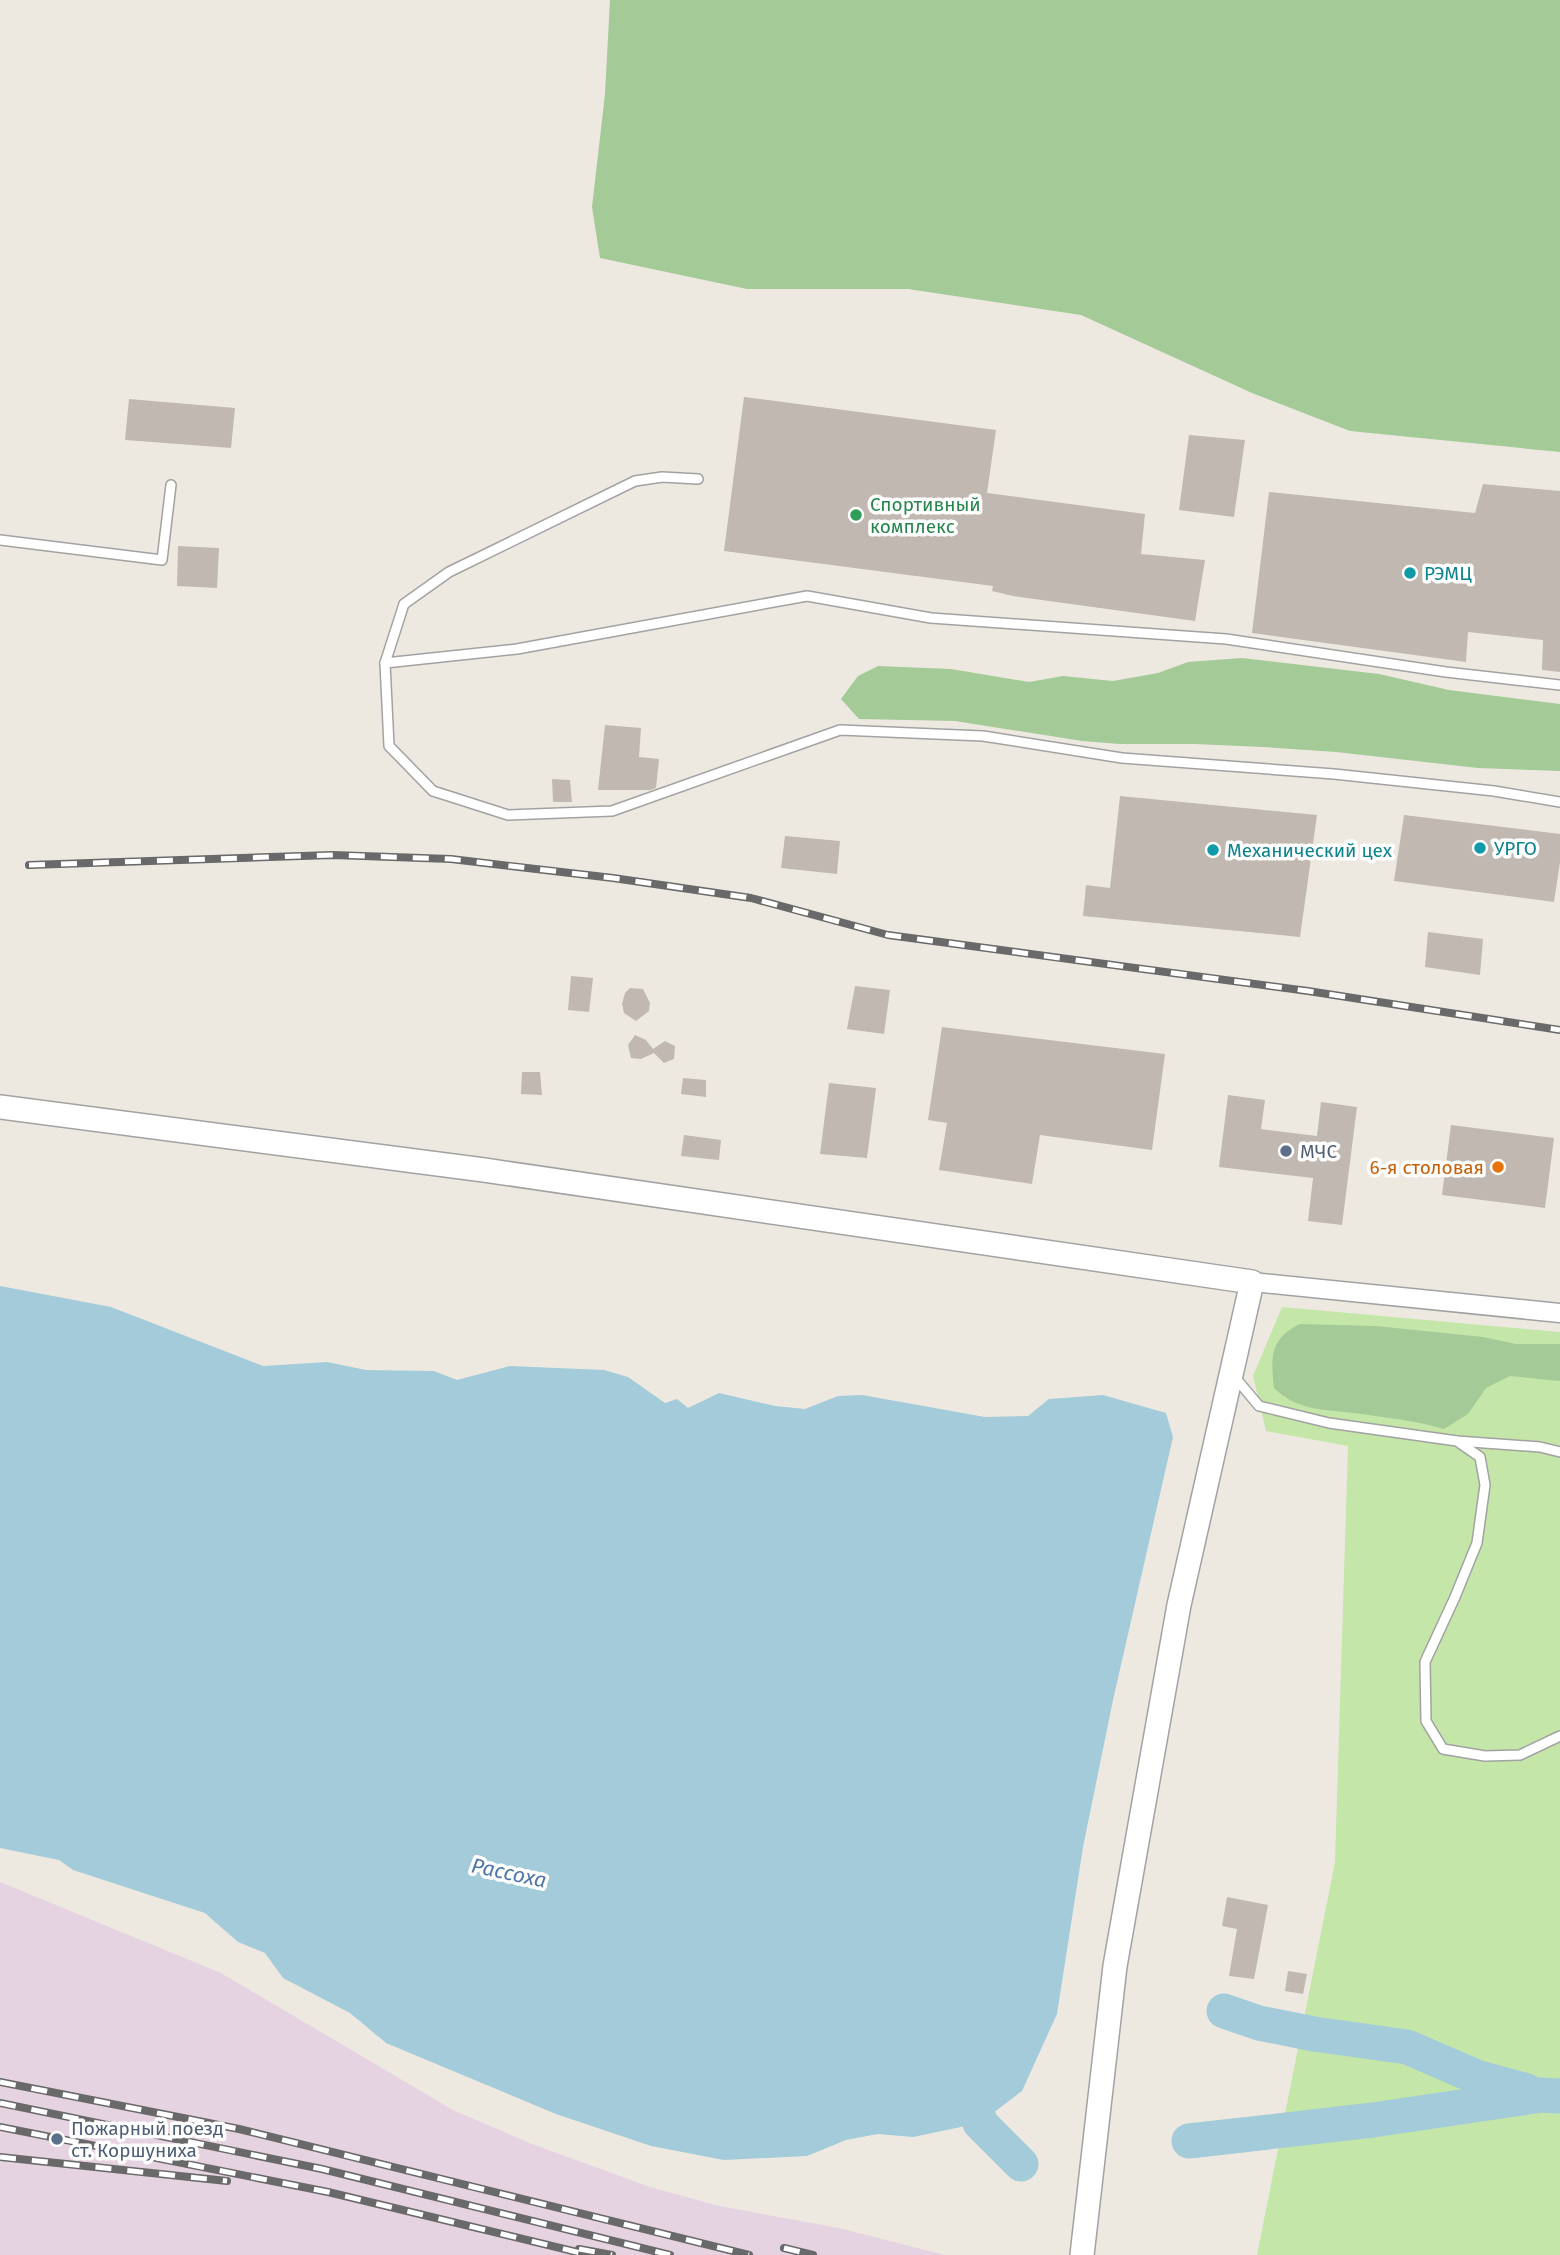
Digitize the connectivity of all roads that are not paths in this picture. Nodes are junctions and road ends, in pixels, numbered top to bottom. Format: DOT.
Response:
graph roads {
  1 [pos="698,479"];
  2 [pos="171,485"];
  3 [pos="0,540"];
  4 [pos="384,663"];
  5 [pos="1560,685"];
  6 [pos="1560,803"];
  7 [pos="0,1107"];
  8 [pos="1252,1282"];
  9 [pos="1560,1313"];
  10 [pos="1232,1373"];
  11 [pos="1457,1441"];
  12 [pos="1560,1452"];
  13 [pos="1560,1736"];
  14 [pos="1082,2255"];
  1 -- 4 [label="lane"];
  2 -- 3 [label="lane"];
  4 -- 5 [label="lane"];
  4 -- 6 [label="lane"];
  7 -- 8 [label="street"];
  8 -- 9 [label="street"];
  8 -- 10 [label="street"];
  10 -- 11 [label="lane"];
  10 -- 14 [label="street"];
  11 -- 12 [label="lane"];
  11 -- 13 [label="lane"];
}
